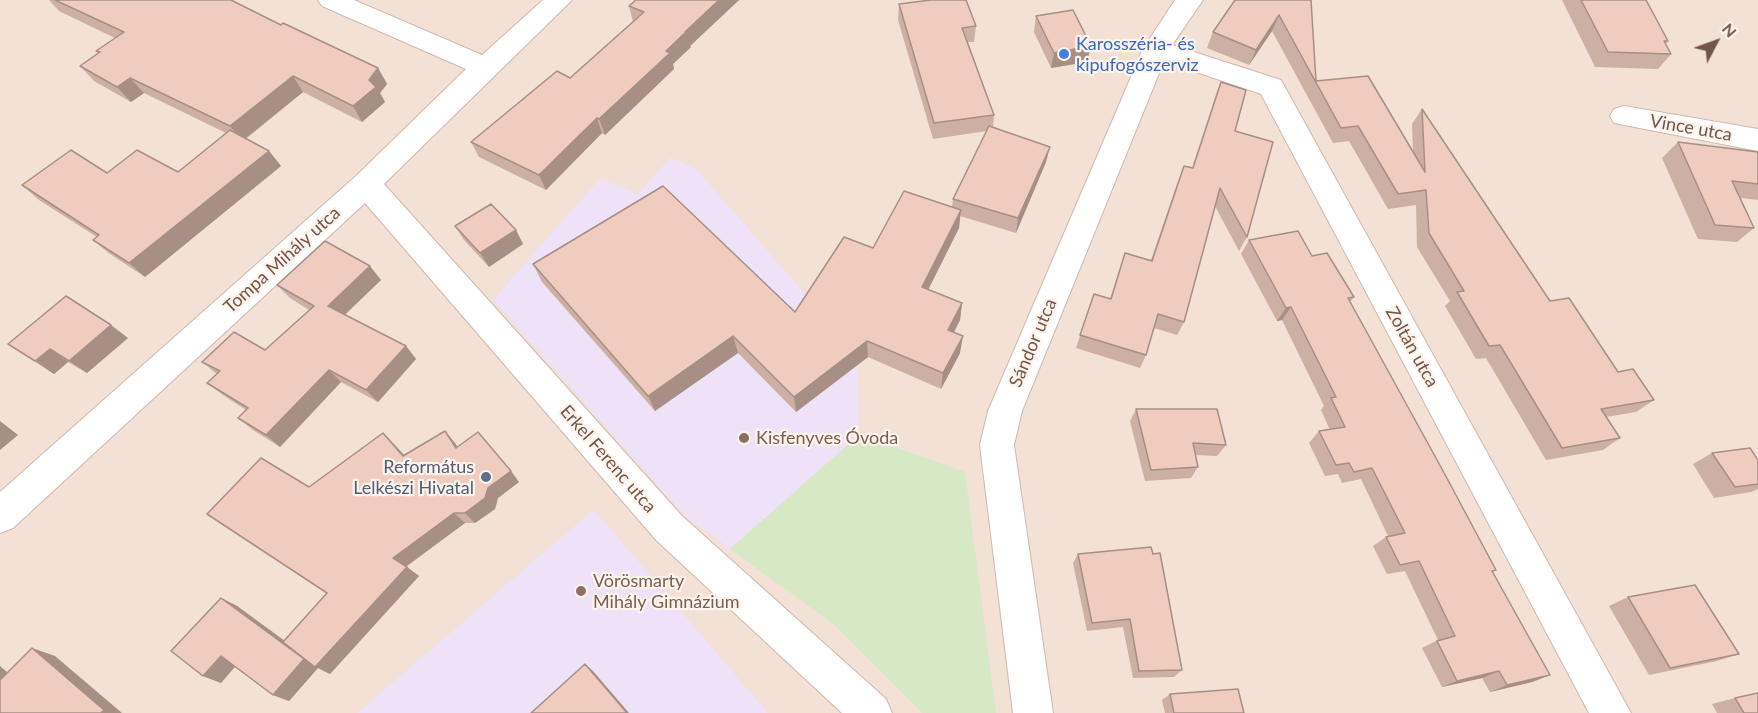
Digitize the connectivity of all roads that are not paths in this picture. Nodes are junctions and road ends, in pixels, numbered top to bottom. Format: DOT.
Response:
graph roads {
  1 [pos="331,0"];
  2 [pos="559,0"];
  3 [pos="1183,3"];
  4 [pos="1156,49"];
  5 [pos="485,67"];
  6 [pos="1624,116"];
  7 [pos="1758,140"];
  8 [pos="366,184"];
  9 [pos="0,516"];
  10 [pos="872,713"];
  11 [pos="1033,713"];
  12 [pos="1611,713"];
  1 -- 5 [label="street"];
  2 -- 5 [label="street, Tompa Mihály utca"];
  3 -- 4 [label="street, Sándor utca"];
  4 -- 11 [label="street, Sándor utca"];
  4 -- 12 [label="street, Zoltán utca"];
  5 -- 8 [label="street, Tompa Mihály utca"];
  6 -- 7 [label="street, Vince utca"];
  8 -- 9 [label="street, Tompa Mihály utca"];
  8 -- 10 [label="street, Erkel Ferenc utca"];
}
